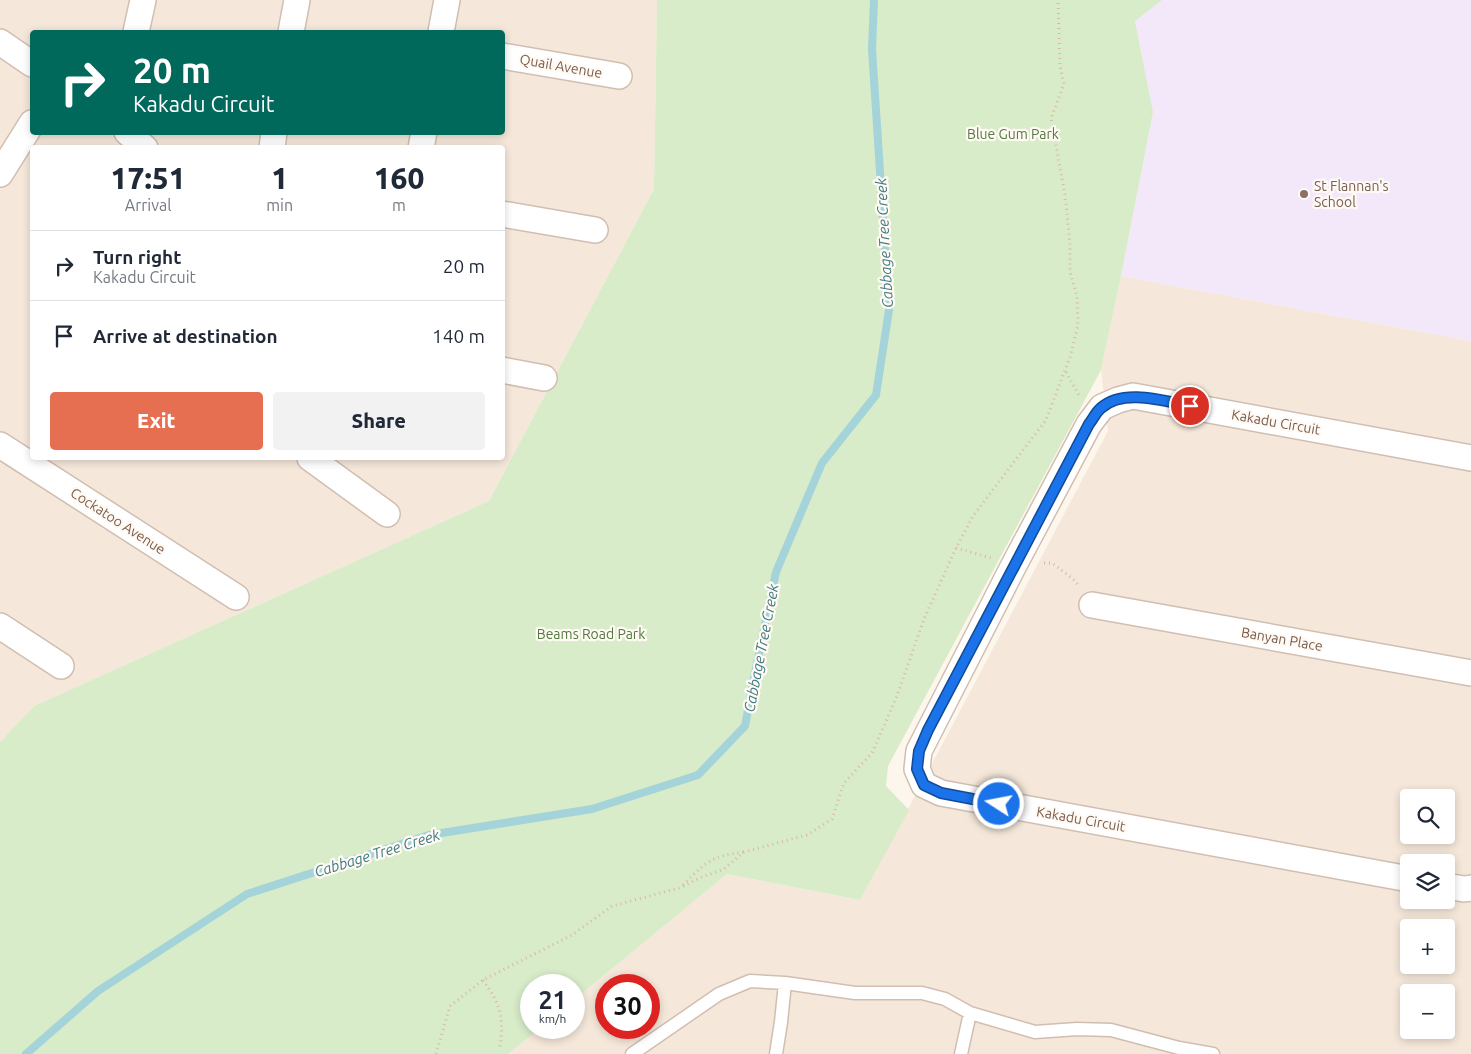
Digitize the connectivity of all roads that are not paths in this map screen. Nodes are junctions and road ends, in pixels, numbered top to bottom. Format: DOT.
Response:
graph roads {
  1 [pos="142,0"];
  2 [pos="297,0"];
  3 [pos="447,0"];
  4 [pos="136,30"];
  5 [pos="291,30"];
  6 [pos="441,30"];
  7 [pos="0,42"];
  8 [pos="505,57"];
  9 [pos="30,63"];
  10 [pos="619,76"];
  11 [pos="30,126"];
  12 [pos="0,174"];
  13 [pos="505,215"];
  14 [pos="595,230"];
  15 [pos="505,371"];
  16 [pos="544,378"];
  17 [pos="0,445"];
  18 [pos="1471,458"];
  19 [pos="313,460"];
  20 [pos="387,514"];
  21 [pos="236,598"];
  22 [pos="1092,605"];
  23 [pos="0,626"];
  24 [pos="61,666"];
  25 [pos="1471,673"];
  26 [pos="1400,877"];
  27 [pos="1455,888"];
  28 [pos="1471,888"];
  29 [pos="785,983"];
  30 [pos="970,1013"];
  31 [pos="632,1054"];
  32 [pos="776,1054"];
  33 [pos="961,1054"];
  34 [pos="1214,1054"];
  1 -- 4 [label="street"];
  2 -- 5 [label="street"];
  3 -- 6 [label="street"];
  7 -- 9 [label="street"];
  8 -- 10 [label="street, Quail Avenue"];
  11 -- 12 [label="street"];
  13 -- 14 [label="street"];
  15 -- 16 [label="street"];
  17 -- 21 [label="street, Cockatoo Avenue"];
  18 -- 26 [label="street, Kakadu Circuit"];
  19 -- 20 [label="street"];
  22 -- 25 [label="street, Banyan Place"];
  23 -- 24 [label="street"];
  27 -- 28 [label="street"];
  29 -- 30 [label="lane"];
  29 -- 31 [label="lane"];
  29 -- 32 [label="lane"];
  30 -- 33 [label="lane"];
  30 -- 34 [label="lane"];
}
